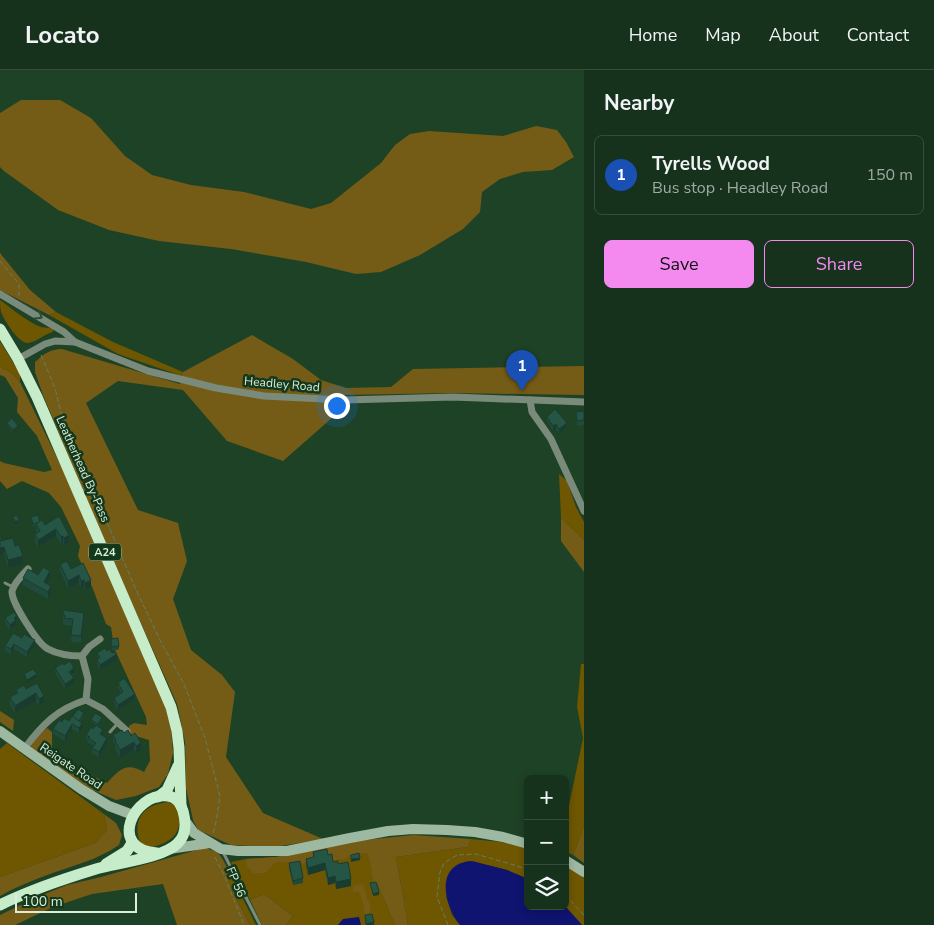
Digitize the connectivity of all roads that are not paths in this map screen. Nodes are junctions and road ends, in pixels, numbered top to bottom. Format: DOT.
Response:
graph roads {
  1 [pos="0,294"];
  2 [pos="0,329"];
  3 [pos="75,342"];
  4 [pos="18,359"];
  5 [pos="530,400"];
  6 [pos="584,402"];
  7 [pos="584,511"];
  8 [pos="28,569"];
  9 [pos="5,583"];
  10 [pos="13,588"];
  11 [pos="100,639"];
  12 [pos="82,656"];
  13 [pos="86,700"];
  14 [pos="118,723"];
  15 [pos="0,731"];
  16 [pos="128,731"];
  17 [pos="110,732"];
  18 [pos="24,749"];
  19 [pos="179,765"];
  20 [pos="158,796"];
  21 [pos="181,806"];
  22 [pos="133,815"];
  23 [pos="186,822"];
  24 [pos="132,842"];
  25 [pos="210,843"];
  26 [pos="524,843"];
  27 [pos="169,849"];
  28 [pos="221,849"];
  29 [pos="157,853"];
  30 [pos="569,863"];
  31 [pos="98,868"];
  32 [pos="584,872"];
  33 [pos="0,905"];
  34 [pos="260,925"];
  1 -- 3 [label="street, Headley Road, one-way"];
  2 -- 4 [label="highway, Leatherhead By-Pass / A24"];
  3 -- 4 [label="street, Headley Road"];
  3 -- 5 [label="street, Headley Road"];
  4 -- 19 [label="highway, Leatherhead By-Pass / A24"];
  5 -- 6 [label="street, Headley Road"];
  5 -- 7 [label="street"];
  8 -- 10 [label="street"];
  9 -- 10 [label="lane"];
  10 -- 12 [label="street"];
  11 -- 12 [label="street"];
  12 -- 13 [label="street"];
  13 -- 14 [label="street"];
  13 -- 18 [label="street"];
  14 -- 16 [label="street"];
  14 -- 17 [label="lane"];
  15 -- 18 [label="main road, Reigate Road"];
  18 -- 22 [label="main road, Reigate Road"];
  19 -- 20 [label="highway, Leatherhead By-Pass / A24"];
  19 -- 21 [label="highway, Leatherhead By-Pass / A24"];
  20 -- 21 [label="highway"];
  20 -- 22 [label="highway"];
  21 -- 23 [label="highway"];
  22 -- 24 [label="highway"];
  23 -- 25 [label="main road"];
  23 -- 27 [label="highway"];
  24 -- 29 [label="highway"];
  24 -- 31 [label="highway"];
  25 -- 27 [label="main road"];
  25 -- 28 [label="main road"];
  26 -- 28 [label="main road"];
  27 -- 29 [label="highway"];
  28 -- 34 [label="lane"];
  29 -- 31 [label="highway"];
  30 -- 32 [label="main road"];
  31 -- 33 [label="highway"];
}
